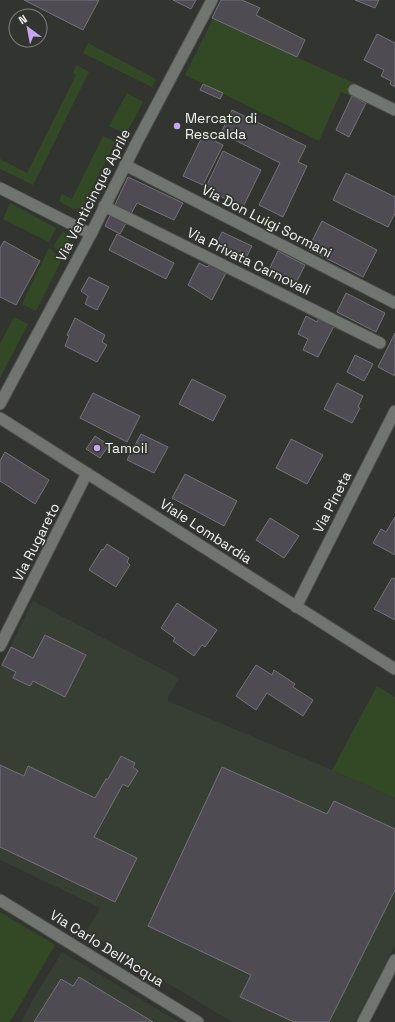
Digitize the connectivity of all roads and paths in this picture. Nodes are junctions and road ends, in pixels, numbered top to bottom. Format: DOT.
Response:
graph roads {
  1 [pos="212,0"];
  2 [pos="354,90"];
  3 [pos="395,110"];
  4 [pos="125,166"];
  5 [pos="0,188"];
  6 [pos="104,206"];
  7 [pos="91,234"];
  8 [pos="395,303"];
  9 [pos="380,343"];
  10 [pos="0,404"];
  11 [pos="395,411"];
  12 [pos="0,418"];
  13 [pos="88,473"];
  14 [pos="296,607"];
  15 [pos="0,646"];
  16 [pos="395,669"];
  17 [pos="0,900"];
  18 [pos="395,960"];
  19 [pos="198,1022"];
  20 [pos="363,1022"];
  1 -- 4 [label="street, Via Venticinque Aprile"];
  2 -- 3 [label="street"];
  4 -- 6 [label="street, Via Venticinque Aprile"];
  4 -- 8 [label="street, Via Don Luigi Sormani"];
  5 -- 7 [label="street"];
  6 -- 7 [label="street, Via Venticinque Aprile"];
  6 -- 9 [label="street, Via Privata Carnovali"];
  7 -- 10 [label="street, Via Venticinque Aprile"];
  11 -- 14 [label="street, Via Pineta"];
  12 -- 13 [label="street, Viale Lombardia"];
  13 -- 14 [label="street, Viale Lombardia"];
  13 -- 15 [label="street, Via Rugareto"];
  14 -- 16 [label="street, Viale Lombardia"];
  17 -- 19 [label="street, Via Carlo Dell'Acqua"];
  18 -- 20 [label="street"];
}
